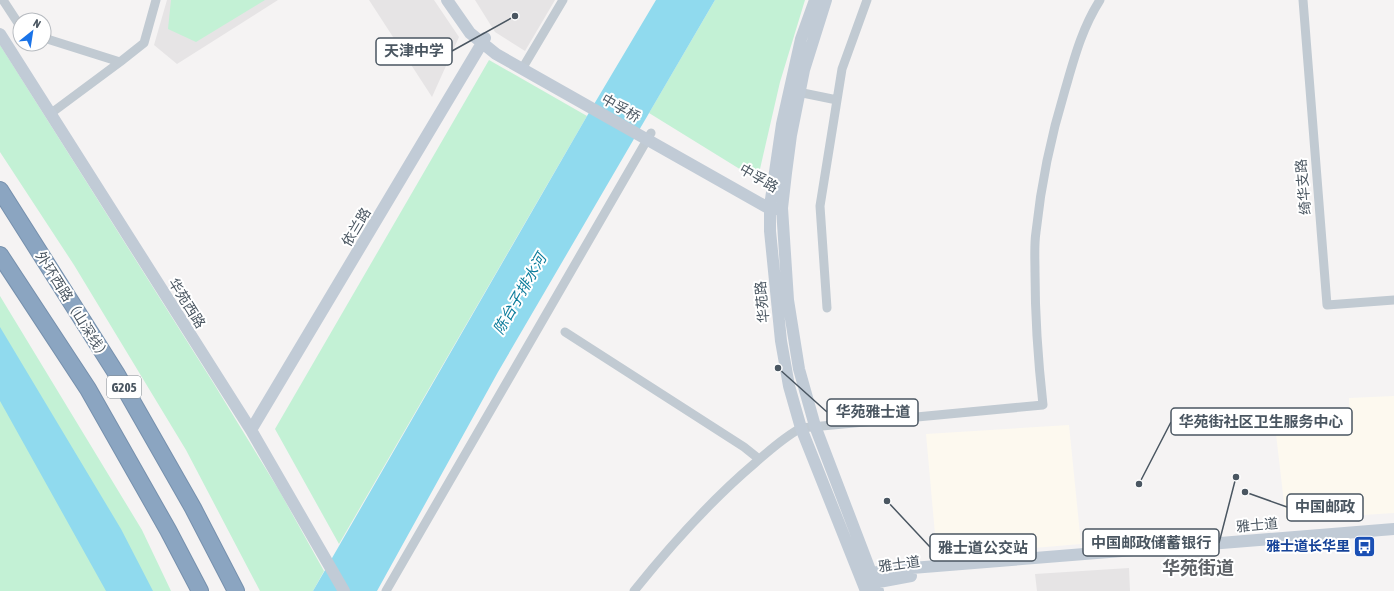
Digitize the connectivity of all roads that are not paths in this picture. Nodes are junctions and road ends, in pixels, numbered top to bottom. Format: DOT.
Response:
graph roads {
  1 [pos="3,0"];
  2 [pos="156,0"];
  3 [pos="447,0"];
  4 [pos="455,0"];
  5 [pos="563,0"];
  6 [pos="815,0"];
  7 [pos="826,0"];
  8 [pos="867,0"];
  9 [pos="1100,0"];
  10 [pos="1303,0"];
  11 [pos="12,14"];
  12 [pos="0,34"];
  13 [pos="52,41"];
  14 [pos="483,41"];
  15 [pos="120,62"];
  16 [pos="524,66"];
  17 [pos="794,91"];
  18 [pos="837,100"];
  19 [pos="50,114"];
  20 [pos="647,135"];
  21 [pos="0,190"];
  22 [pos="753,195"];
  23 [pos="772,206"];
  24 [pos="770,231"];
  25 [pos="0,255"];
  26 [pos="1394,300"];
  27 [pos="827,308"];
  28 [pos="564,332"];
  29 [pos="815,426"];
  30 [pos="801,428"];
  31 [pos="251,430"];
  32 [pos="759,459"];
  33 [pos="1394,529"];
  34 [pos="1394,535"];
  35 [pos="859,556"];
  36 [pos="888,575"];
  37 [pos="869,581"];
  38 [pos="200,591"];
  39 [pos="236,591"];
  40 [pos="344,591"];
  41 [pos="386,591"];
  42 [pos="634,591"];
  1 -- 11 [label="street"];
  2 -- 15 [label="street"];
  3 -- 14 [label="street"];
  4 -- 14 [label="street"];
  5 -- 16 [label="street"];
  6 -- 17 [label="street, 华苑路"];
  7 -- 17 [label="street, 华苑路"];
  8 -- 18 [label="street"];
  9 -- 29 [label="street"];
  10 -- 26 [label="street, 绮华支路"];
  12 -- 19 [label="street, 华苑西路"];
  13 -- 15 [label="street"];
  14 -- 16 [label="street"];
  14 -- 31 [label="street, 依兰路"];
  15 -- 19 [label="street"];
  16 -- 20 [label="street, 中孚桥"];
  17 -- 18 [label="street"];
  17 -- 23 [label="street, 华苑路"];
  17 -- 23 [label="street, 华苑路"];
  18 -- 27 [label="street"];
  19 -- 31 [label="street, 华苑西路"];
  20 -- 22 [label="street, 中孚路"];
  20 -- 41 [label="street"];
  21 -- 39 [label="highway, 外环西路（山深线） / G205"];
  22 -- 23 [label="street, 中孚路"];
  22 -- 24 [label="street"];
  23 -- 24 [label="street, 华苑路"];
  23 -- 29 [label="street, 华苑路"];
  24 -- 30 [label="street, 华苑路"];
  25 -- 38 [label="highway, G205"];
  28 -- 32 [label="street"];
  29 -- 30 [label="street"];
  29 -- 35 [label="street, 华苑路"];
  30 -- 32 [label="street"];
  30 -- 35 [label="street, 华苑路"];
  31 -- 40 [label="street, 华苑西路"];
  32 -- 42 [label="street"];
  33 -- 36 [label="street, 雅士道"];
  34 -- 36 [label="street, 雅士道"];
  35 -- 36 [label="street"];
  35 -- 37 [label="street, 华苑路"];
  36 -- 37 [label="street, 雅士道"];
}
